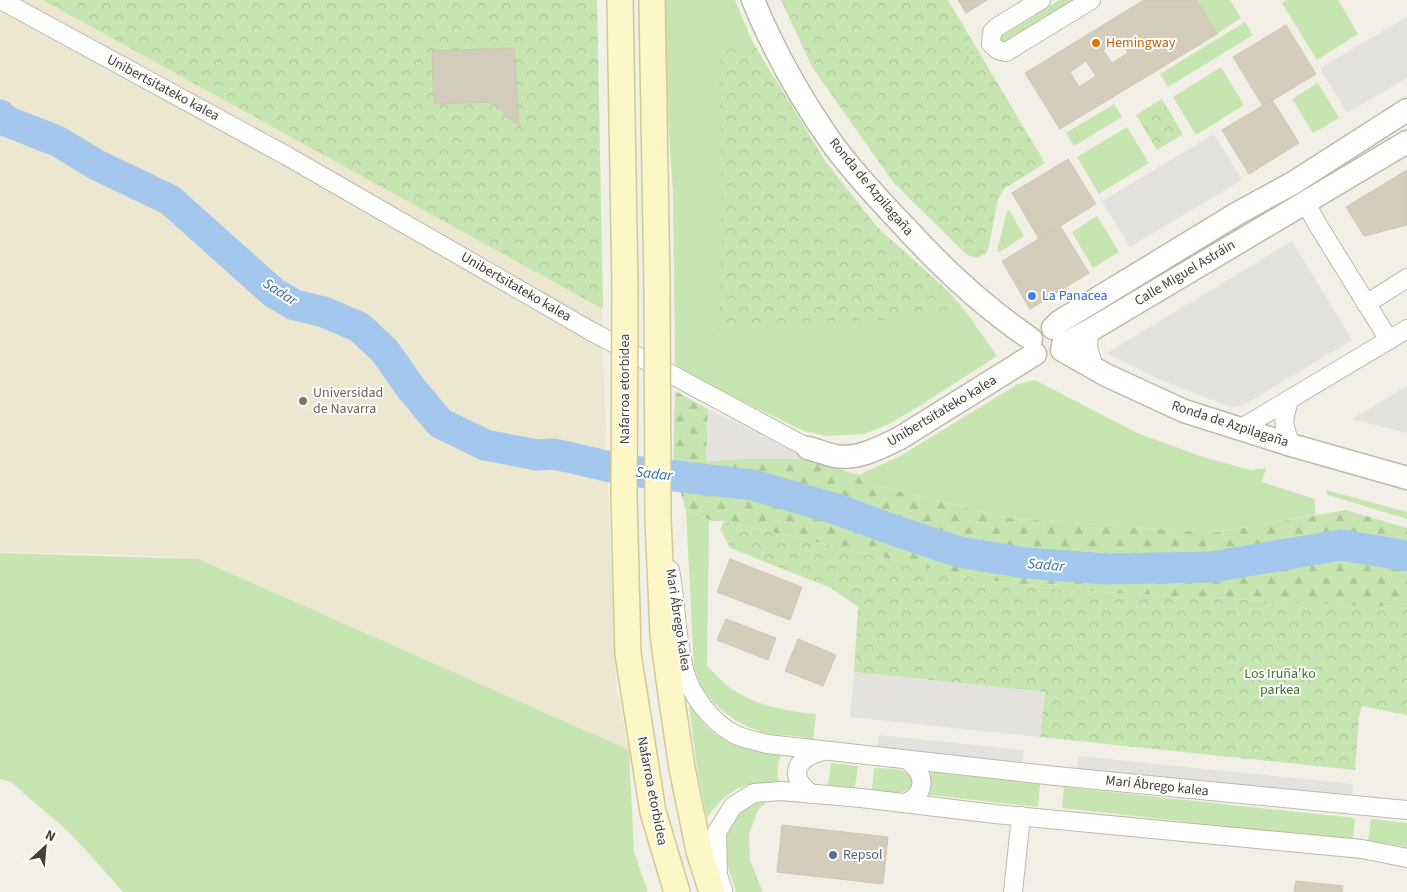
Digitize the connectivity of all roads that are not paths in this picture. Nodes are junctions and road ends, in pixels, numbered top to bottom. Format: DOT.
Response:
graph roads {
  1 [pos="1,0"];
  2 [pos="620,0"];
  3 [pos="652,0"];
  4 [pos="753,0"];
  5 [pos="1040,0"];
  6 [pos="1091,0"];
  7 [pos="1407,110"];
  8 [pos="1407,142"];
  9 [pos="1293,183"];
  10 [pos="1305,201"];
  11 [pos="1407,278"];
  12 [pos="1366,304"];
  13 [pos="1407,329"];
  14 [pos="1089,331"];
  15 [pos="1389,340"];
  16 [pos="1060,341"];
  17 [pos="1033,346"];
  18 [pos="1094,367"];
  19 [pos="1289,401"];
  20 [pos="1240,429"];
  21 [pos="1291,445"];
  22 [pos="808,448"];
  23 [pos="1407,478"];
  24 [pos="658,518"];
  25 [pos="824,751"];
  26 [pos="907,760"];
  27 [pos="811,794"];
  28 [pos="906,803"];
  29 [pos="1407,810"];
  30 [pos="1021,816"];
  31 [pos="1407,858"];
  32 [pos="677,892"];
  33 [pos="712,892"];
  34 [pos="723,892"];
  35 [pos="1013,892"];
  1 -- 22 [label="street, Unibertsitateko kalea"];
  2 -- 32 [label="main road, Nafarroa etorbidea, bridge"];
  3 -- 24 [label="main road, bridge"];
  4 -- 17 [label="street, Ronda de Azpilagaña"];
  5 -- 6 [label="street"];
  7 -- 9 [label="street, Calle Miguel Astráin"];
  8 -- 10 [label="street, Calle Miguel Astráin"];
  9 -- 10 [label="street"];
  9 -- 16 [label="street, Calle Miguel Astráin"];
  10 -- 12 [label="street"];
  10 -- 14 [label="street, Calle Miguel Astráin"];
  11 -- 12 [label="street"];
  12 -- 15 [label="street"];
  13 -- 15 [label="street"];
  14 -- 16 [label="street, Calle Miguel Astráin"];
  14 -- 18 [label="street"];
  15 -- 19 [label="street"];
  16 -- 17 [label="street"];
  16 -- 17 [label="street"];
  16 -- 18 [label="street, Ronda de Azpilagaña"];
  17 -- 22 [label="street, Unibertsitateko kalea"];
  18 -- 20 [label="street, Ronda de Azpilagaña"];
  19 -- 20 [label="street"];
  19 -- 21 [label="street"];
  20 -- 21 [label="street, Ronda de Azpilagaña"];
  21 -- 23 [label="street, Ronda de Azpilagaña"];
  24 -- 25 [label="street, Mari Ábrego kalea"];
  24 -- 33 [label="main road"];
  25 -- 26 [label="street, Mari Ábrego kalea"];
  25 -- 27 [label="street"];
  26 -- 28 [label="street"];
  26 -- 29 [label="street, Mari Ábrego kalea"];
  27 -- 28 [label="street"];
  27 -- 34 [label="street"];
  28 -- 30 [label="street"];
  30 -- 31 [label="street"];
  30 -- 35 [label="street"];
}
